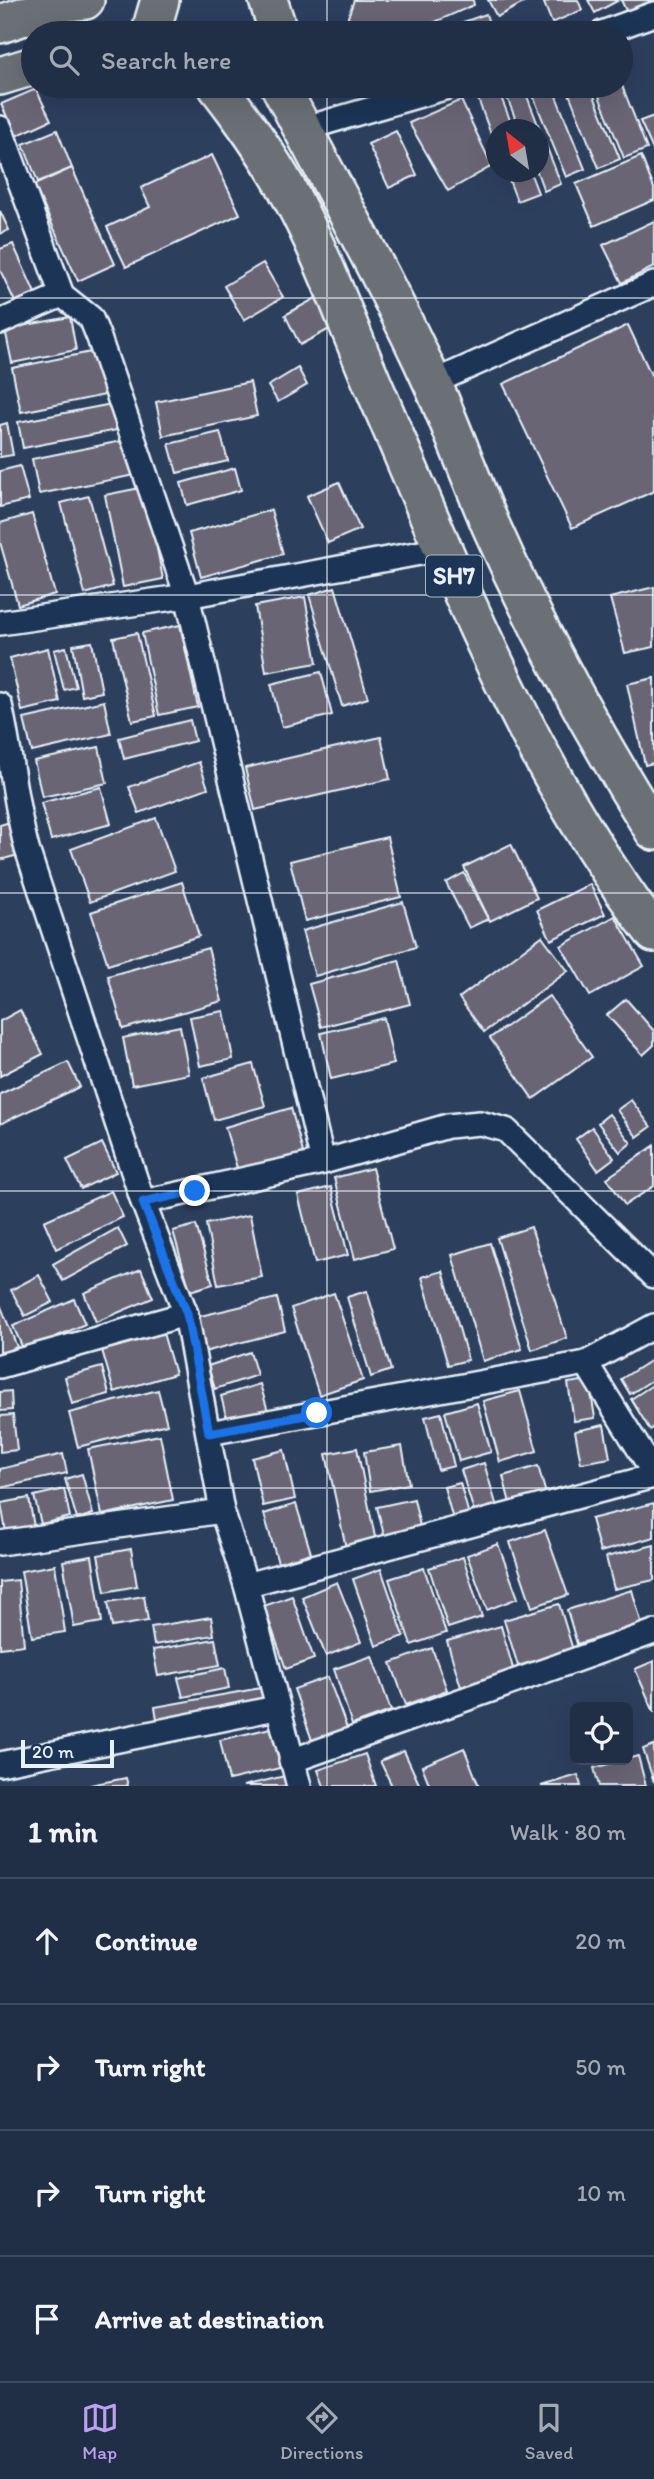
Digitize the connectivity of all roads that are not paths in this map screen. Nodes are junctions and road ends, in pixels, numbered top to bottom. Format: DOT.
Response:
graph roads {
  1 [pos="85,0"];
  2 [pos="159,0"];
  3 [pos="268,0"];
  4 [pos="654,14"];
  5 [pos="154,21"];
  6 [pos="275,21"];
  7 [pos="633,22"];
  8 [pos="0,24"];
  9 [pos="21,70"];
  10 [pos="0,76"];
  11 [pos="226,98"];
  12 [pos="287,98"];
  13 [pos="411,98"];
  14 [pos="0,128"];
  15 [pos="303,130"];
  16 [pos="654,284"];
  17 [pos="62,295"];
  18 [pos="0,322"];
  19 [pos="432,383"];
  20 [pos="442,549"];
  21 [pos="187,596"];
  22 [pos="0,623"];
  23 [pos="0,705"];
  24 [pos="654,831"];
  25 [pos="654,933"];
  26 [pos="323,1162"];
  27 [pos="143,1202"];
  28 [pos="654,1276"];
  29 [pos="187,1314"];
  30 [pos="654,1326"];
  31 [pos="586,1363"];
  32 [pos="0,1366"];
  33 [pos="209,1433"];
  34 [pos="654,1475"];
  35 [pos="222,1511"];
  36 [pos="0,1544"];
  37 [pos="246,1585"];
  38 [pos="654,1632"];
  39 [pos="276,1708"];
  40 [pos="291,1761"];
  41 [pos="0,1765"];
  42 [pos="299,1786"];
  1 -- 8 [label="main road"];
  2 -- 5 [label="main road"];
  3 -- 6 [label="main road"];
  4 -- 7 [label="street"];
  9 -- 10 [label="main road"];
  11 -- 20 [label="main road, SH7"];
  12 -- 15 [label="main road, SH7"];
  13 -- 15 [label="street"];
  14 -- 17 [label="street"];
  15 -- 19 [label="main road, SH7"];
  16 -- 19 [label="street"];
  17 -- 18 [label="street"];
  17 -- 21 [label="street"];
  19 -- 24 [label="main road, SH7"];
  20 -- 21 [label="street"];
  20 -- 25 [label="main road, SH7"];
  21 -- 22 [label="street"];
  21 -- 26 [label="street"];
  23 -- 27 [label="street"];
  26 -- 27 [label="street"];
  26 -- 28 [label="street"];
  27 -- 29 [label="street"];
  29 -- 32 [label="street"];
  29 -- 33 [label="street"];
  30 -- 31 [label="street"];
  31 -- 33 [label="street"];
  31 -- 34 [label="street"];
  33 -- 35 [label="street"];
  34 -- 37 [label="street"];
  35 -- 36 [label="street"];
  35 -- 37 [label="street"];
  37 -- 39 [label="street"];
  38 -- 40 [label="street"];
  39 -- 40 [label="street"];
  39 -- 41 [label="street"];
  40 -- 42 [label="street"];
}
